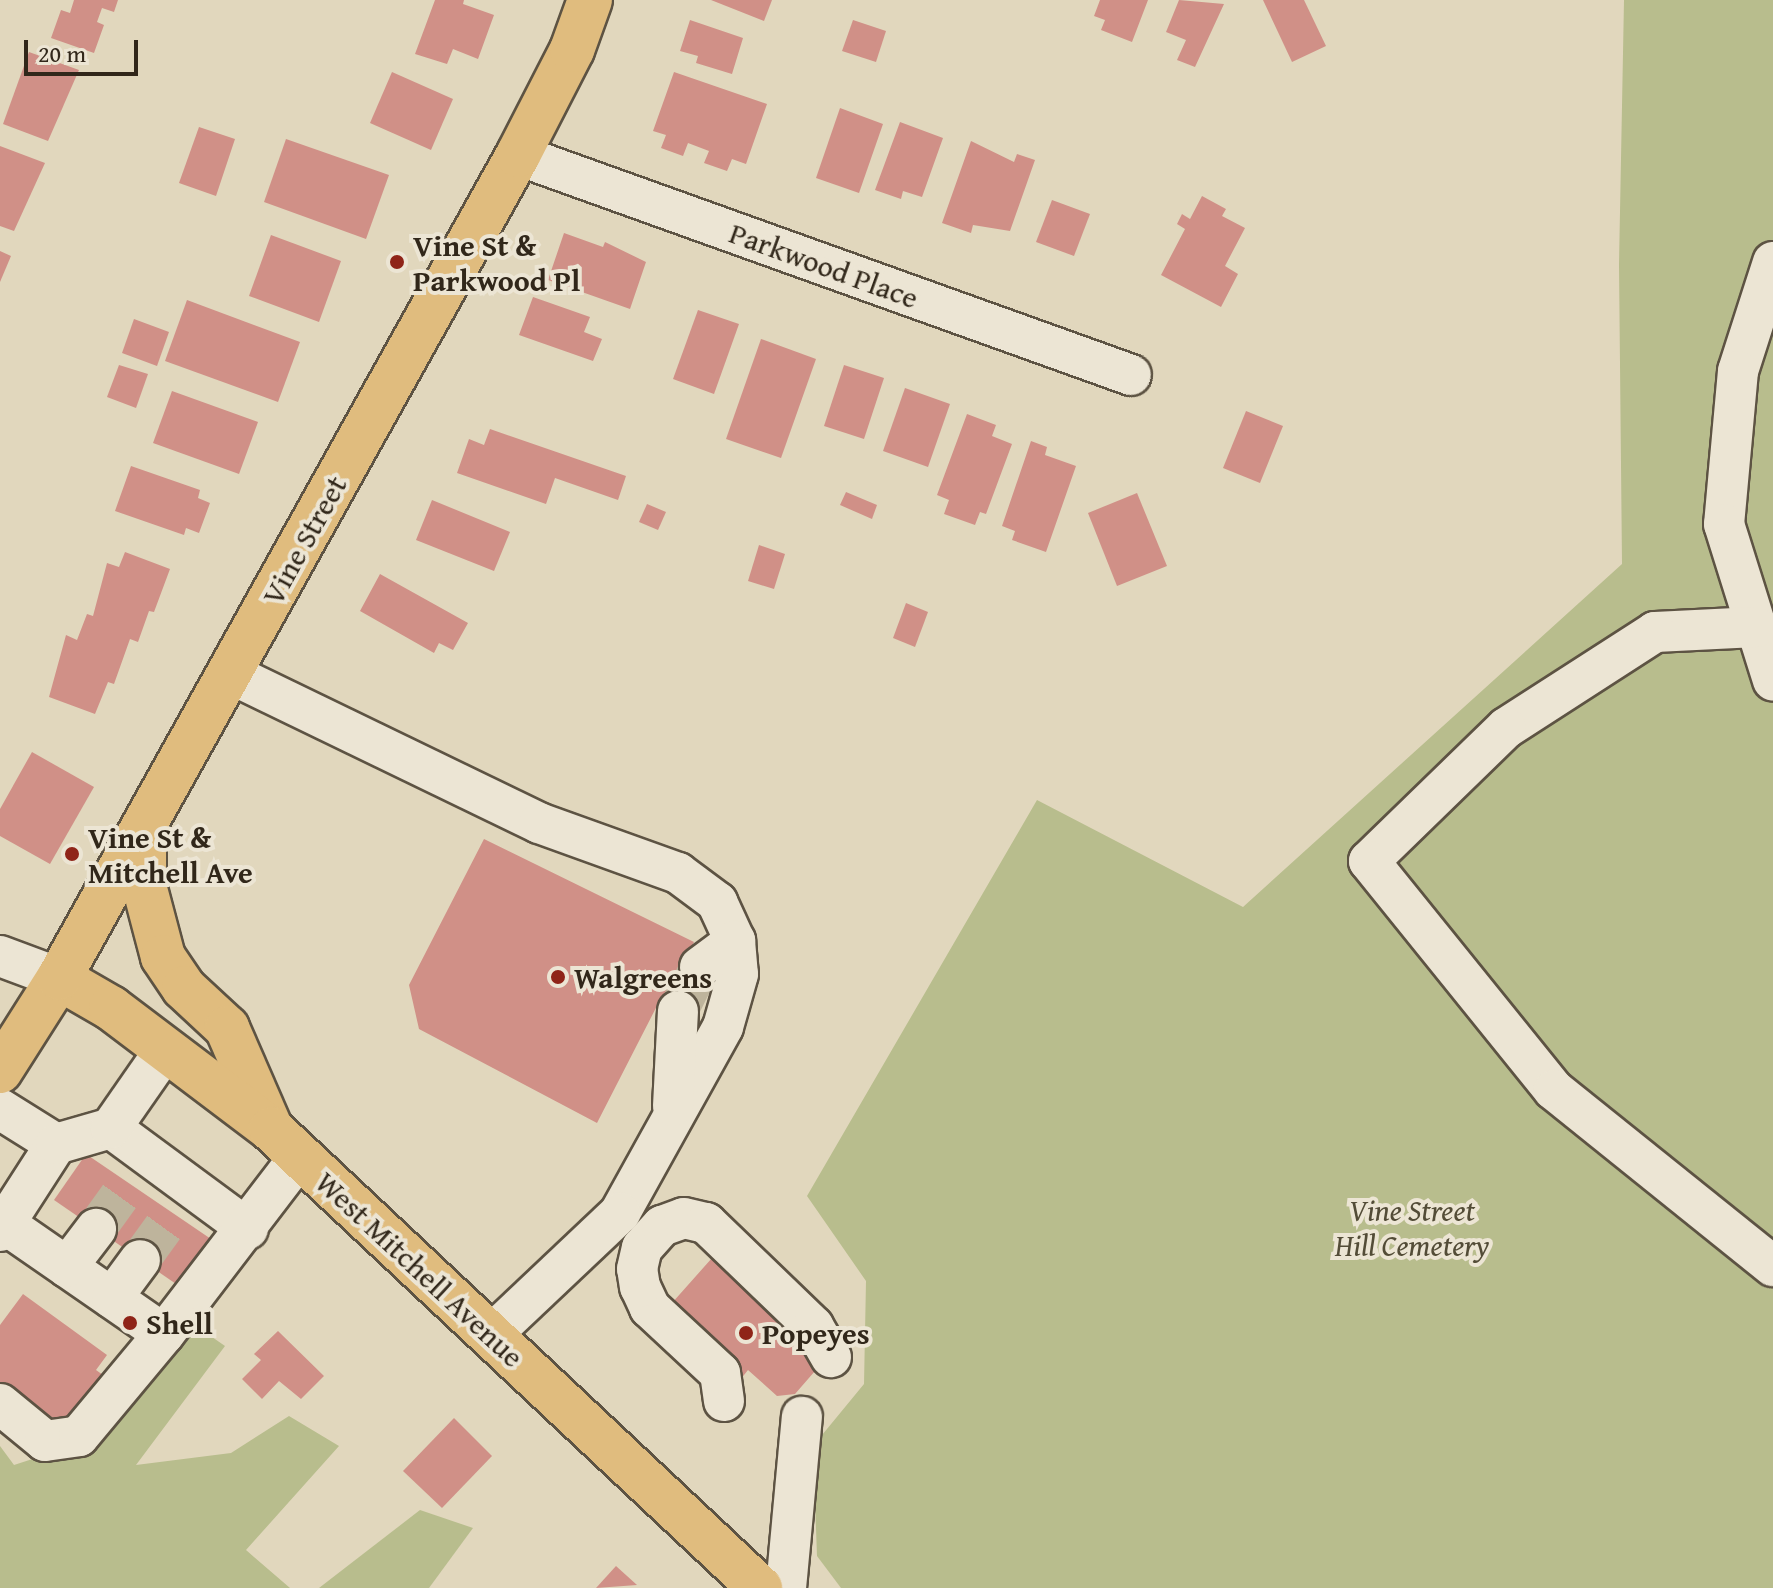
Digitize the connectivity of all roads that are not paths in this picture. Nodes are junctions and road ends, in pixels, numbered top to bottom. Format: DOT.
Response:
graph roads {
  1 [pos="590,0"];
  2 [pos="518,155"];
  3 [pos="1773,262"];
  4 [pos="1131,375"];
  5 [pos="1756,627"];
  6 [pos="229,673"];
  7 [pos="1773,680"];
  8 [pos="144,825"];
  9 [pos="735,941"];
  10 [pos="0,956"];
  11 [pos="700,967"];
  12 [pos="59,978"];
  13 [pos="678,1011"];
  14 [pos="166,1049"];
  15 [pos="0,1071"];
  16 [pos="0,1109"];
  17 [pos="672,1118"];
  18 [pos="111,1128"];
  19 [pos="286,1142"];
  20 [pos="56,1144"];
  21 [pos="2,1228"];
  22 [pos="96,1229"];
  23 [pos="248,1229"];
  24 [pos="140,1260"];
  25 [pos="1773,1266"];
  26 [pos="67,1267"];
  27 [pos="112,1298"];
  28 [pos="164,1334"];
  29 [pos="490,1336"];
  30 [pos="831,1357"];
  31 [pos="724,1401"];
  32 [pos="0,1404"];
  33 [pos="802,1417"];
  34 [pos="760,1588"];
  35 [pos="786,1588"];
  1 -- 2 [label="main road, Vine Street"];
  2 -- 4 [label="street, Parkwood Place"];
  2 -- 6 [label="main road, Vine Street"];
  3 -- 5 [label="street"];
  5 -- 7 [label="street"];
  5 -- 25 [label="street"];
  6 -- 8 [label="main road, Vine Street"];
  6 -- 9 [label="street"];
  8 -- 12 [label="main road, Vine Street"];
  8 -- 19 [label="main road"];
  9 -- 11 [label="street"];
  9 -- 17 [label="street"];
  10 -- 12 [label="street"];
  12 -- 14 [label="main road, West Mitchell Avenue"];
  12 -- 15 [label="main road, Vine Street"];
  13 -- 17 [label="street"];
  14 -- 18 [label="street"];
  14 -- 19 [label="main road, West Mitchell Avenue"];
  16 -- 20 [label="street"];
  17 -- 29 [label="street"];
  18 -- 20 [label="street"];
  18 -- 23 [label="street"];
  19 -- 23 [label="street"];
  19 -- 29 [label="main road, West Mitchell Avenue"];
  20 -- 21 [label="street"];
  21 -- 26 [label="street"];
  22 -- 26 [label="street"];
  23 -- 28 [label="street"];
  24 -- 27 [label="street"];
  26 -- 27 [label="street"];
  27 -- 28 [label="street"];
  28 -- 32 [label="street"];
  29 -- 34 [label="main road, West Mitchell Avenue"];
  30 -- 31 [label="street"];
  33 -- 35 [label="street"];
}
